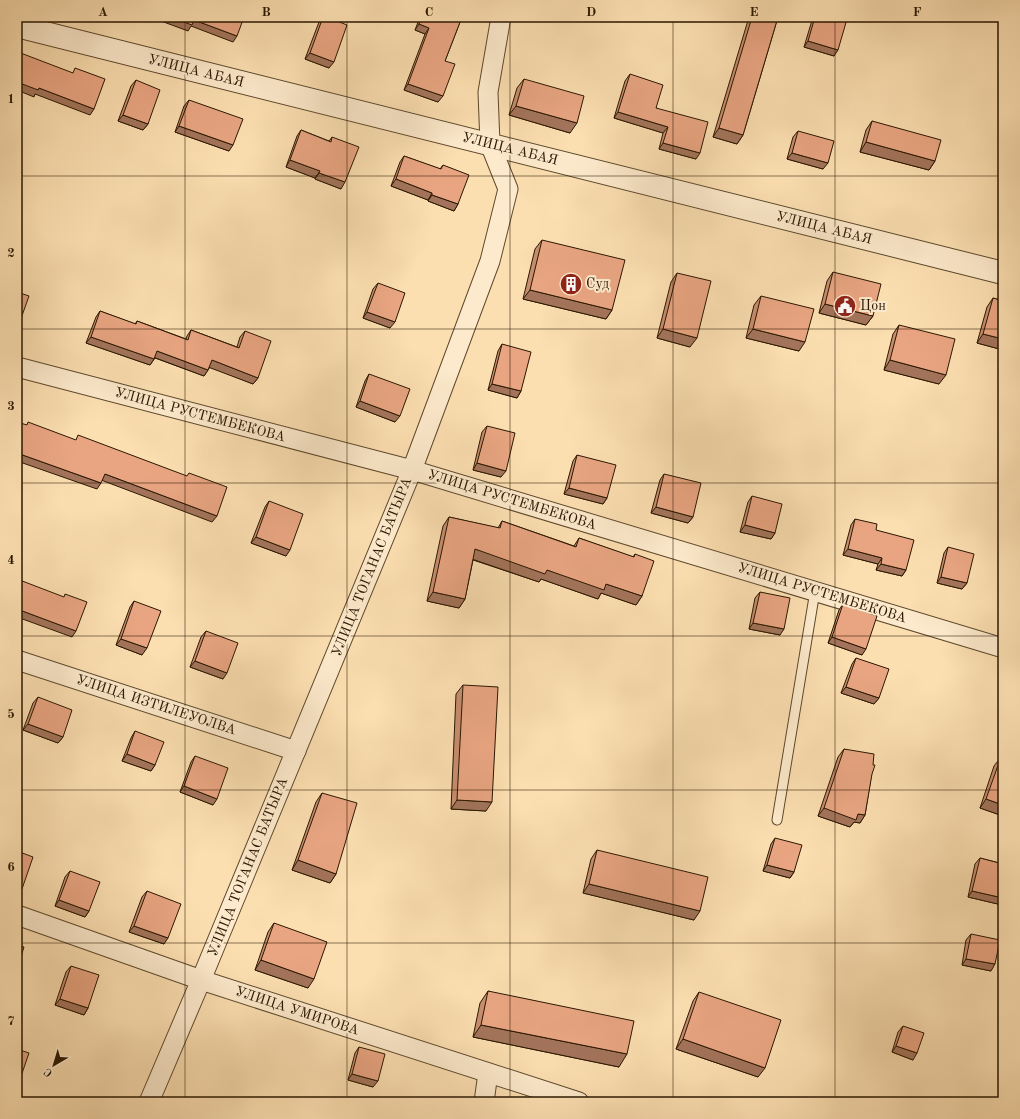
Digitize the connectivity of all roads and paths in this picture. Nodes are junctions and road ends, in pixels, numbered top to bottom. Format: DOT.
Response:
graph roads {
  1 [pos="501,17"];
  2 [pos="17,26"];
  3 [pos="490,144"];
  4 [pos="1003,273"];
  5 [pos="17,367"];
  6 [pos="412,470"];
  7 [pos="815,591"];
  8 [pos="1003,648"];
  9 [pos="17,660"];
  10 [pos="296,751"];
  11 [pos="777,820"];
  12 [pos="17,916"];
  13 [pos="201,980"];
  14 [pos="488,1072"];
  15 [pos="149,1102"];
  16 [pos="484,1102"];
  17 [pos="580,1102"];
  1 -- 3 [label="street, УЛИЦА ТОГАНАС БАТЫРА"];
  2 -- 3 [label="street, УЛИЦА АБАЯ"];
  3 -- 4 [label="street, УЛИЦА АБАЯ"];
  3 -- 6 [label="street, УЛИЦА ТОГАНАС БАТЫРА"];
  5 -- 6 [label="street, УЛИЦА РУСТЕМБЕКОВА"];
  6 -- 7 [label="street, УЛИЦА РУСТЕМБЕКОВА"];
  6 -- 10 [label="street, УЛИЦА ТОГАНАС БАТЫРА"];
  7 -- 8 [label="street, УЛИЦА РУСТЕМБЕКОВА"];
  7 -- 11 [label="lane"];
  9 -- 10 [label="street, УЛИЦА ИЗТИЛЕУОЛВА"];
  10 -- 13 [label="street, УЛИЦА ТОГАНАС БАТЫРА"];
  12 -- 13 [label="street, УЛИЦА УМИРОВА"];
  13 -- 14 [label="street, УЛИЦА УМИРОВА"];
  13 -- 15 [label="street, УЛИЦА ТОГАНАС БАТЫРА"];
  14 -- 16 [label="street"];
  14 -- 17 [label="street, УЛИЦА УМИРОВА"];
}
